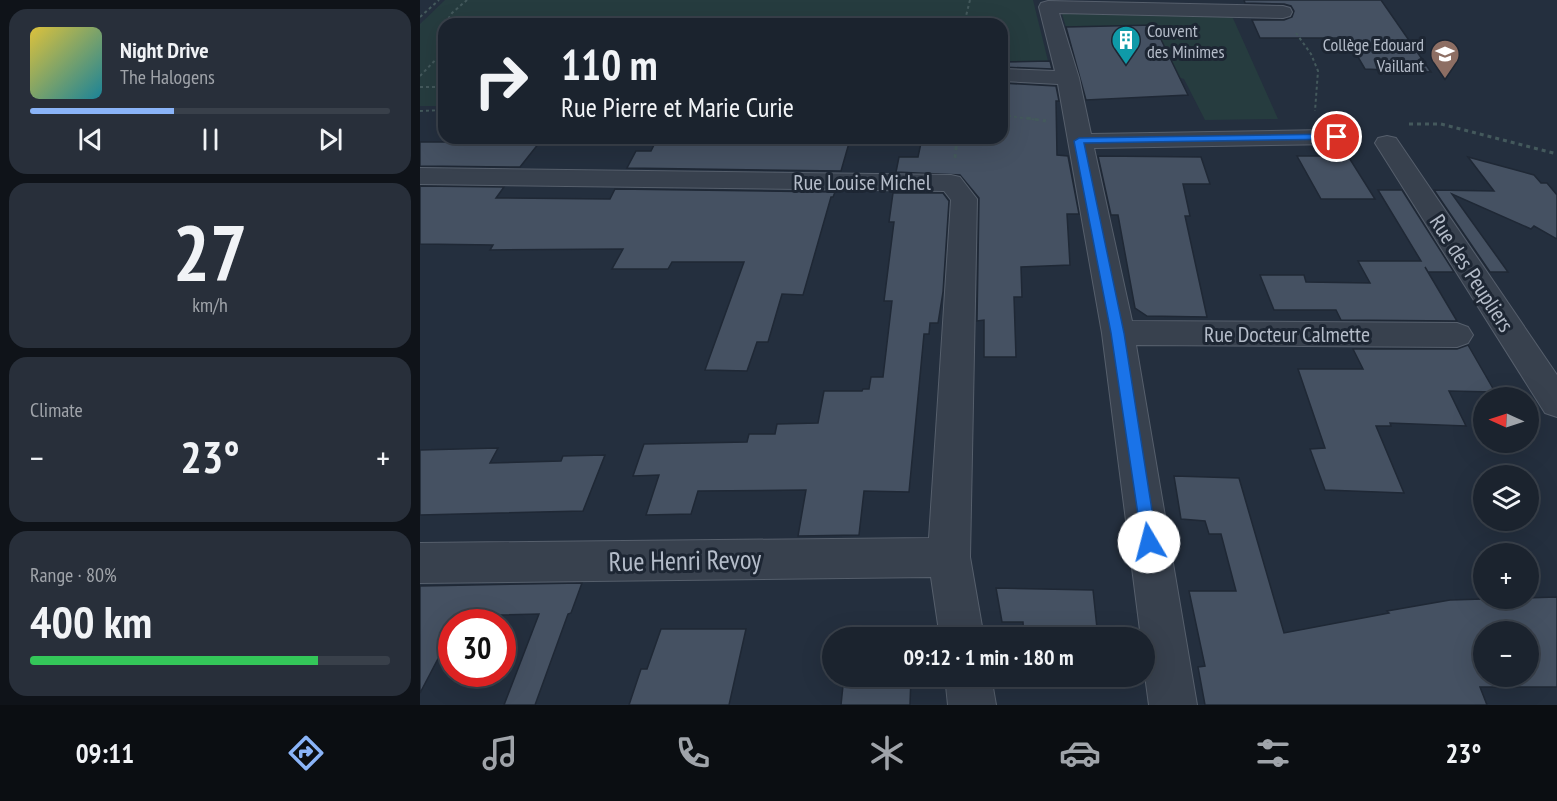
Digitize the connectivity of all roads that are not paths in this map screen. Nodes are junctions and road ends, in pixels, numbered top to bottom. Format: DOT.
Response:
graph roads {
  1 [pos="1283,12"];
  2 [pos="1008,75"];
  3 [pos="1068,78"];
  4 [pos="1336,125"];
  5 [pos="1078,132"];
  6 [pos="1396,134"];
  7 [pos="420,176"];
  8 [pos="1118,333"];
  9 [pos="1457,335"];
  10 [pos="1557,403"];
  11 [pos="950,556"];
  12 [pos="420,563"];
  13 [pos="960,627"];
  14 [pos="970,687"];
  15 [pos="972,705"];
  16 [pos="1173,705"];
  1 -- 3 [label="street"];
  2 -- 3 [label="street"];
  3 -- 5 [label="street"];
  4 -- 5 [label="street"];
  5 -- 8 [label="street"];
  6 -- 10 [label="street, Rue des Peupliers"];
  7 -- 11 [label="street, Rue Louise Michel"];
  8 -- 9 [label="street, Rue Docteur Calmette"];
  8 -- 16 [label="street"];
  11 -- 12 [label="street, Rue Henri Revoy"];
  11 -- 13 [label="street, Rue Louise Michel"];
  14 -- 15 [label="street"];
}
